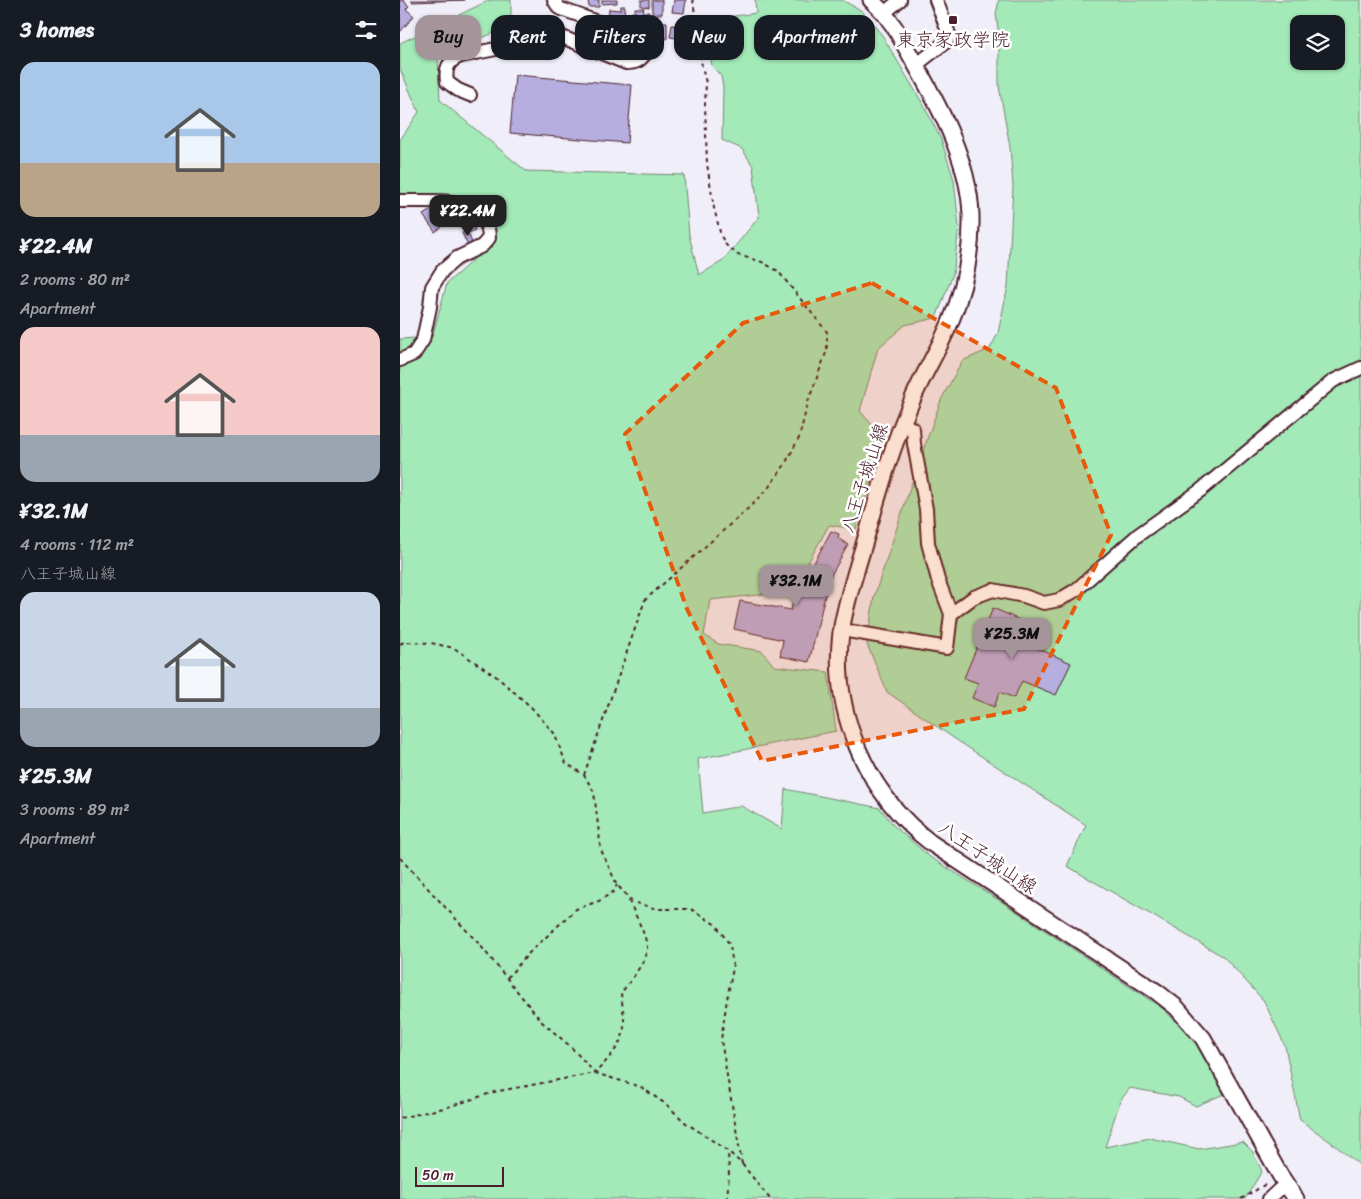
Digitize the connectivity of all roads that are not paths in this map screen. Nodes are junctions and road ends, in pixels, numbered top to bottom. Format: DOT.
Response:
graph roads {
  1 [pos="554,0"];
  2 [pos="871,0"];
  3 [pos="900,0"];
  4 [pos="936,0"];
  5 [pos="884,13"];
  6 [pos="916,65"];
  7 [pos="470,94"];
  8 [pos="400,202"];
  9 [pos="400,360"];
  10 [pos="1361,368"];
  11 [pos="902,423"];
  12 [pos="951,614"];
  13 [pos="842,630"];
  14 [pos="1285,1184"];
  15 [pos="1269,1199"];
  16 [pos="1296,1199"];
  1 -- 7 [label="street"];
  2 -- 5 [label="main road, 八王子城山線"];
  3 -- 5 [label="street"];
  4 -- 6 [label="street"];
  5 -- 6 [label="main road, 八王子城山線"];
  6 -- 11 [label="main road, 八王子城山線"];
  8 -- 9 [label="street"];
  10 -- 12 [label="street"];
  11 -- 12 [label="street"];
  11 -- 13 [label="main road, 八王子城山線"];
  12 -- 13 [label="street"];
  13 -- 14 [label="main road, 八王子城山線"];
  14 -- 15 [label="street"];
  14 -- 16 [label="main road, 八王子城山線"];
}
